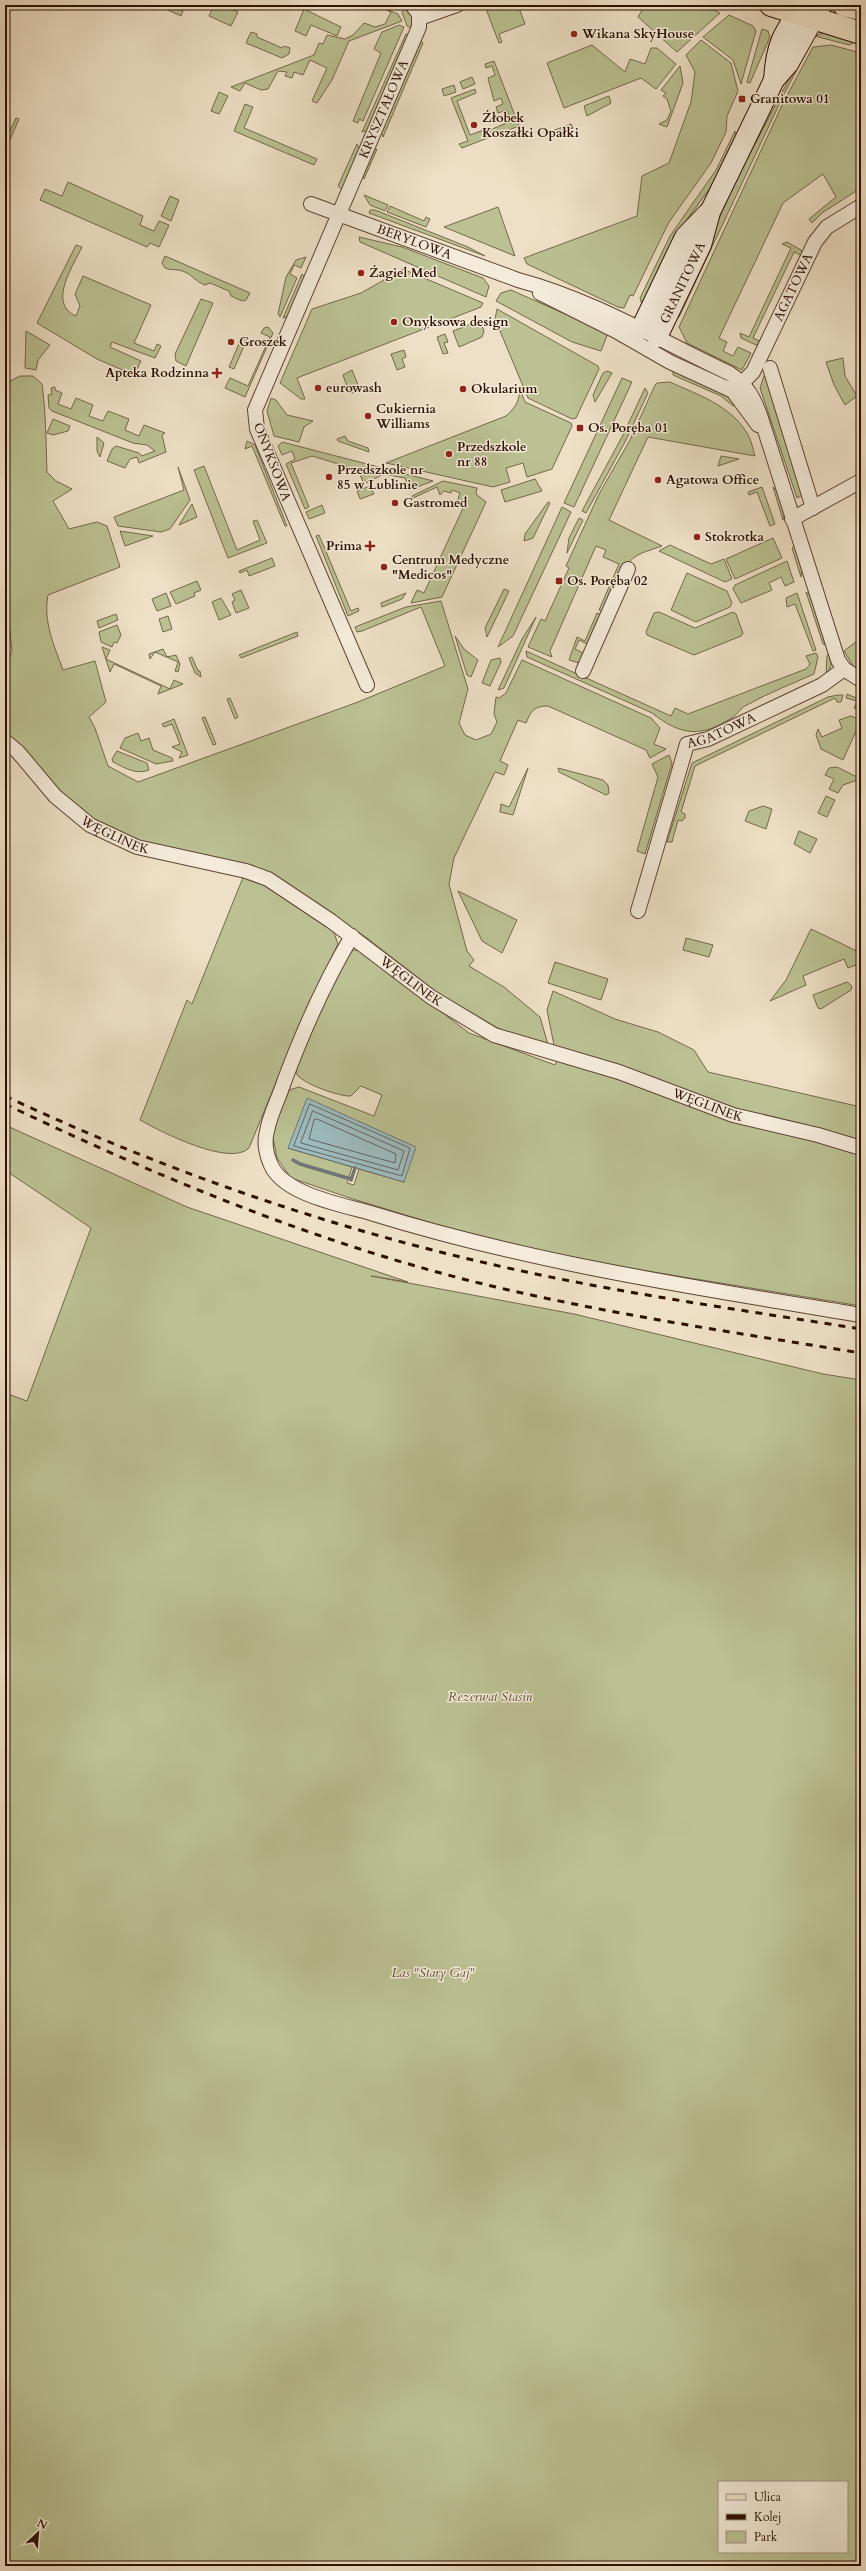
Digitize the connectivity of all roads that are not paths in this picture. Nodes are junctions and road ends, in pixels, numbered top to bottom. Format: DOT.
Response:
graph roads {
  1 [pos="412,5"];
  2 [pos="457,5"];
  3 [pos="770,5"];
  4 [pos="844,5"];
  5 [pos="861,9"];
  6 [pos="808,11"];
  7 [pos="420,18"];
  8 [pos="784,32"];
  9 [pos="861,32"];
  10 [pos="774,80"];
  11 [pos="311,204"];
  12 [pos="861,206"];
  13 [pos="338,214"];
  14 [pos="646,340"];
  15 [pos="770,368"];
  16 [pos="738,387"];
  17 [pos="861,481"];
  18 [pos="813,508"];
  19 [pos="792,519"];
  20 [pos="628,568"];
  21 [pos="844,670"];
  22 [pos="583,671"];
  23 [pos="861,680"];
  24 [pos="366,685"];
  25 [pos="5,741"];
  26 [pos="638,911"];
  27 [pos="352,936"];
  28 [pos="861,1148"];
  29 [pos="861,1315"];
  1 -- 7 [label="street"];
  2 -- 7 [label="street"];
  3 -- 6 [label="main road"];
  3 -- 8 [label="street"];
  4 -- 5 [label="main road"];
  6 -- 8 [label="street, GRANITOWA"];
  6 -- 9 [label="main road"];
  6 -- 10 [label="street, GRANITOWA"];
  7 -- 13 [label="street, KRYSZTAŁOWA"];
  8 -- 10 [label="street, GRANITOWA"];
  10 -- 14 [label="street, GRANITOWA"];
  11 -- 13 [label="street, BERYLOWA"];
  12 -- 16 [label="street, AGATOWA"];
  13 -- 14 [label="street, BERYLOWA"];
  13 -- 24 [label="street, ONYKSOWA"];
  14 -- 16 [label="street"];
  15 -- 18 [label="street"];
  16 -- 19 [label="street"];
  17 -- 18 [label="street"];
  18 -- 19 [label="street"];
  19 -- 21 [label="street"];
  20 -- 22 [label="street"];
  21 -- 23 [label="street"];
  21 -- 26 [label="street, AGATOWA"];
  25 -- 27 [label="street, WĘGLINEK"];
  27 -- 28 [label="street, WĘGLINEK"];
  27 -- 29 [label="street"];
}
